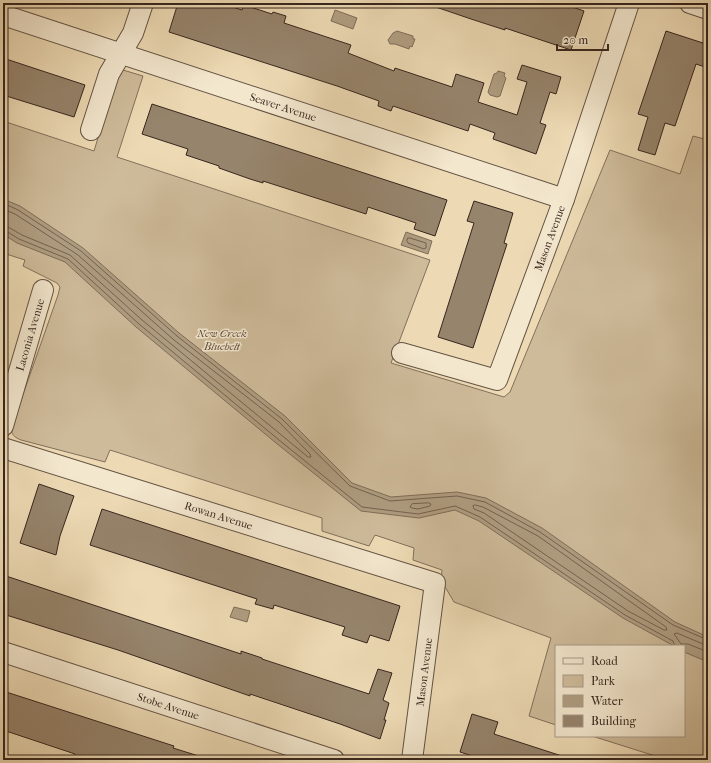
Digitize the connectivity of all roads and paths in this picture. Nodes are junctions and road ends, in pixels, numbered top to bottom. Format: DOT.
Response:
graph roads {
  1 [pos="143,3"];
  2 [pos="629,3"];
  3 [pos="690,3"];
  4 [pos="708,9"];
  5 [pos="3,15"];
  6 [pos="120,54"];
  7 [pos="91,130"];
  8 [pos="564,199"];
  9 [pos="43,290"];
  10 [pos="402,353"];
  11 [pos="3,426"];
  12 [pos="3,448"];
  13 [pos="435,583"];
  14 [pos="3,652"];
  15 [pos="334,760"];
  16 [pos="412,760"];
  1 -- 6 [label="street"];
  2 -- 8 [label="street, Mason Avenue"];
  3 -- 4 [label="street"];
  5 -- 6 [label="street, Seaver Avenue"];
  6 -- 7 [label="street"];
  6 -- 8 [label="street, Seaver Avenue"];
  8 -- 10 [label="street, Mason Avenue"];
  9 -- 11 [label="street, Laconia Avenue"];
  12 -- 13 [label="street, Rowan Avenue"];
  13 -- 16 [label="street, Mason Avenue"];
  14 -- 15 [label="street, Stobe Avenue"];
}
